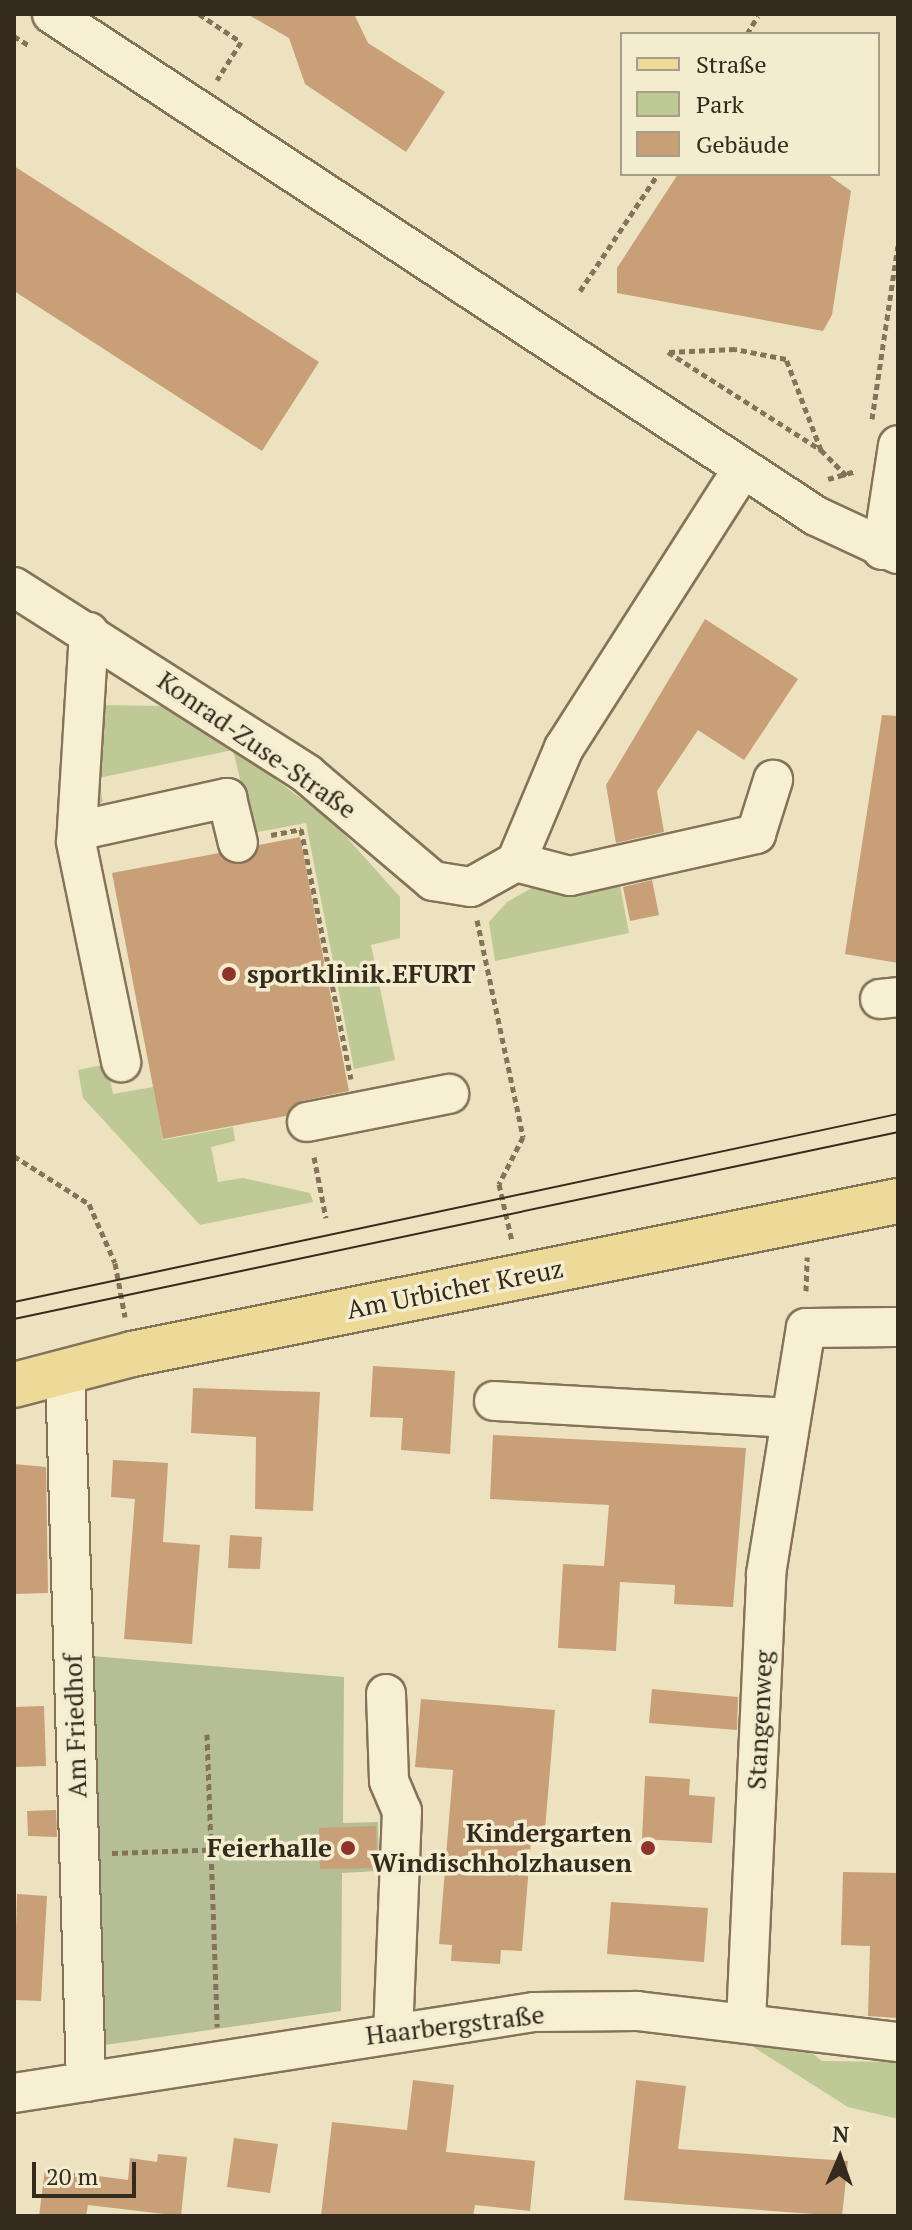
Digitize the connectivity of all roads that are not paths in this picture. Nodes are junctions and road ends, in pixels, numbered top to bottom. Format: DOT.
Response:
graph roads {
  1 [pos="52,14"];
  2 [pos="887,454"];
  3 [pos="732,461"];
  4 [pos="890,552"];
  5 [pos="14,587"];
  6 [pos="89,632"];
  7 [pos="773,780"];
  8 [pos="77,831"];
  9 [pos="238,843"];
  10 [pos="516,862"];
  11 [pos="121,1062"];
  12 [pos="449,1094"];
  13 [pos="307,1122"];
  14 [pos="898,1201"];
  15 [pos="898,1327"];
  16 [pos="65,1370"];
  17 [pos="14,1385"];
  18 [pos="494,1401"];
  19 [pos="789,1418"];
  20 [pos="386,1694"];
  21 [pos="746,2022"];
  22 [pos="393,2032"];
  23 [pos="898,2042"];
  24 [pos="86,2082"];
  25 [pos="14,2093"];
  1 -- 3 [label="street"];
  2 -- 4 [label="street"];
  3 -- 4 [label="street"];
  3 -- 10 [label="street"];
  5 -- 6 [label="street, Konrad-Zuse-Straße"];
  6 -- 8 [label="street"];
  6 -- 10 [label="street, Konrad-Zuse-Straße"];
  7 -- 10 [label="street"];
  8 -- 9 [label="street"];
  8 -- 11 [label="street"];
  12 -- 13 [label="street"];
  14 -- 16 [label="main road, Am Urbicher Kreuz"];
  15 -- 19 [label="street, Stangenweg"];
  16 -- 17 [label="main road, Am Urbicher Kreuz"];
  16 -- 24 [label="street, Am Friedhof"];
  18 -- 19 [label="street"];
  19 -- 21 [label="street, Stangenweg"];
  20 -- 22 [label="street"];
  21 -- 22 [label="street, Haarbergstraße"];
  21 -- 23 [label="street, Haarbergstraße"];
  22 -- 24 [label="street, Haarbergstraße"];
  24 -- 25 [label="street, Haarbergstraße"];
}
